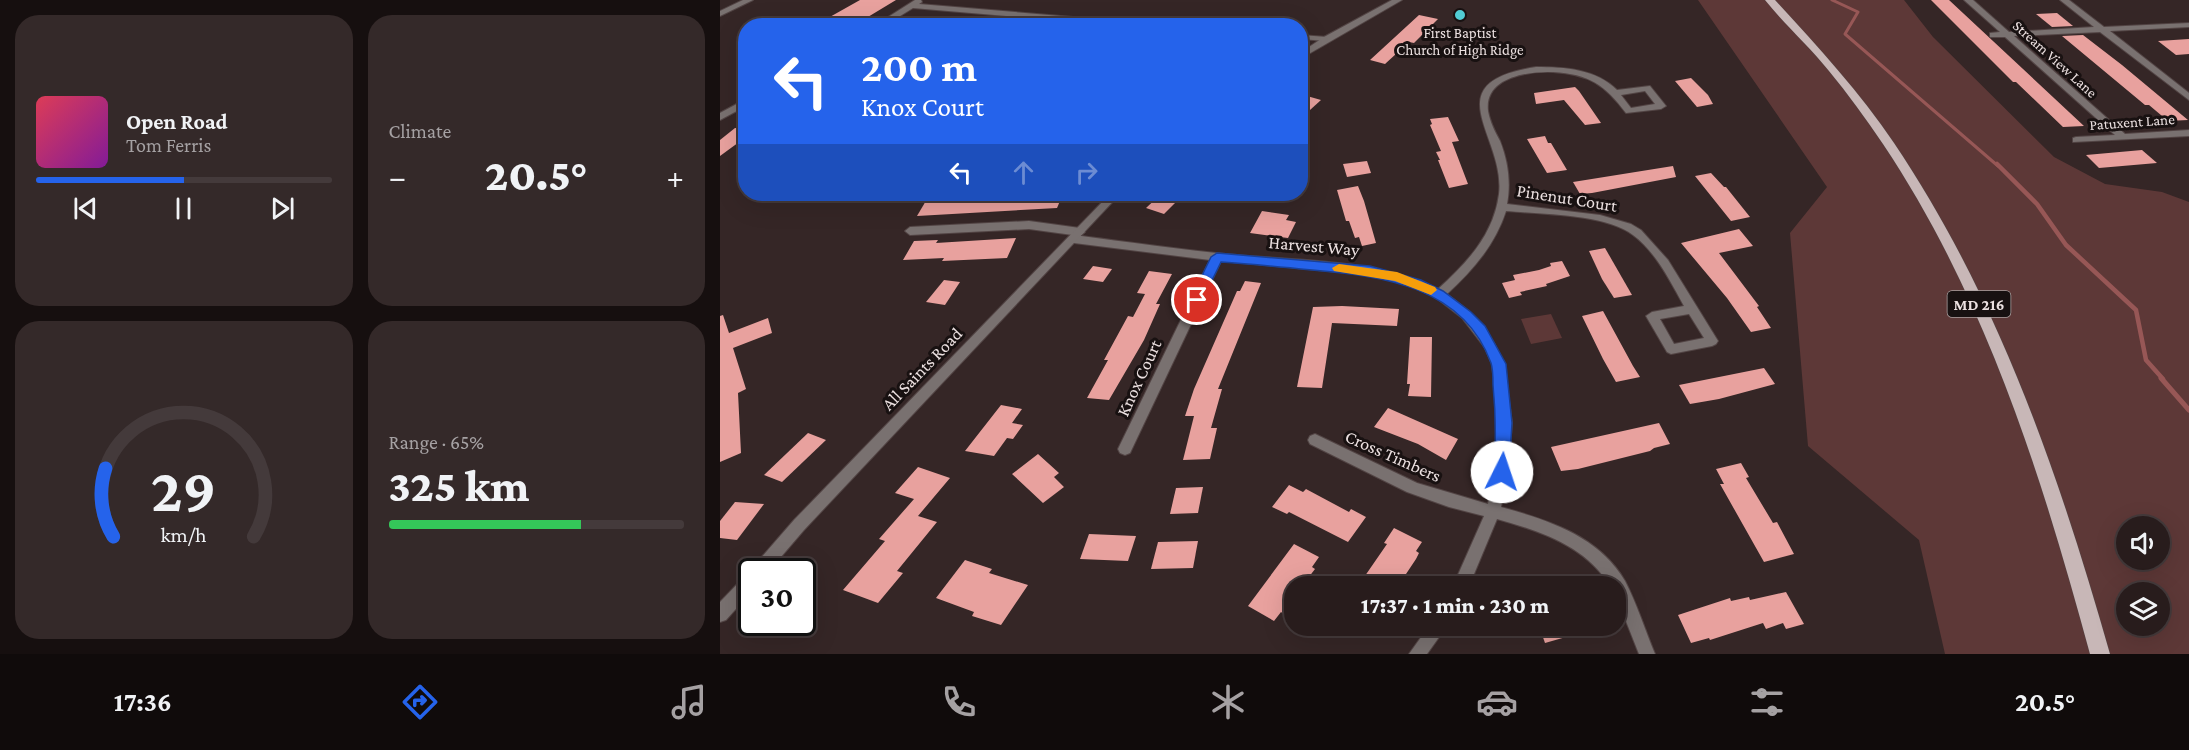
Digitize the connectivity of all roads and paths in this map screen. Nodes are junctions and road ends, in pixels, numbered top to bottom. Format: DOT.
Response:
graph roads {
  1 [pos="749,0"];
  2 [pos="922,0"];
  3 [pos="1398,0"];
  4 [pos="1770,0"];
  5 [pos="1968,0"];
  6 [pos="2064,0"];
  7 [pos="911,6"];
  8 [pos="720,14"];
  9 [pos="891,18"];
  10 [pos="1059,18"];
  11 [pos="2189,25"];
  12 [pos="2102,29"];
  13 [pos="1993,35"];
  14 [pos="2007,35"];
  15 [pos="1308,38"];
  16 [pos="1327,39"];
  17 [pos="1308,52"];
  18 [pos="1616,93"];
  19 [pos="2189,97"];
  20 [pos="738,107"];
  21 [pos="720,117"];
  22 [pos="2189,133"];
  23 [pos="2123,137"];
  24 [pos="2076,140"];
  25 [pos="1109,201"];
  26 [pos="1503,207"];
  27 [pos="910,231"];
  28 [pos="1077,236"];
  29 [pos="1217,257"];
  30 [pos="1439,294"];
  31 [pos="1692,309"];
  32 [pos="1315,440"];
  33 [pos="1125,449"];
  34 [pos="1493,513"];
  35 [pos="770,558"];
  36 [pos="1465,576"];
  37 [pos="738,594"];
  38 [pos="720,614"];
  39 [pos="1431,636"];
  40 [pos="1417,654"];
  41 [pos="1647,654"];
  42 [pos="2100,654"];
  1 -- 8 [label="street"];
  2 -- 7 [label="street"];
  3 -- 16 [label="street"];
  4 -- 42 [label="main road, MD 216"];
  5 -- 14 [label="street, Stream View Lane"];
  6 -- 12 [label="street"];
  7 -- 9 [label="street"];
  7 -- 10 [label="street"];
  11 -- 12 [label="street"];
  12 -- 14 [label="street"];
  12 -- 19 [label="street"];
  13 -- 14 [label="street"];
  14 -- 23 [label="street, Stream View Lane"];
  15 -- 16 [label="street"];
  16 -- 17 [label="street"];
  18 -- 26 [label="street"];
  20 -- 21 [label="street"];
  22 -- 23 [label="street, Patuxent Lane"];
  23 -- 24 [label="street, Patuxent Lane"];
  25 -- 28 [label="street, All Saints Road"];
  26 -- 30 [label="street"];
  26 -- 31 [label="street, Pinenut Court"];
  27 -- 28 [label="street, Harvest Way"];
  28 -- 29 [label="street, Harvest Way"];
  28 -- 35 [label="street, All Saints Road"];
  29 -- 30 [label="street, Harvest Way"];
  29 -- 33 [label="street, Knox Court"];
  30 -- 34 [label="street, Harvest Way"];
  31 -- 31 [label="street, Pinenut Court"];
  32 -- 34 [label="street, Cross Timbers"];
  34 -- 36 [label="street, Harvest Way"];
  34 -- 41 [label="street, Cross Timbers"];
  37 -- 38 [label="street"];
  39 -- 40 [label="street"];
}
